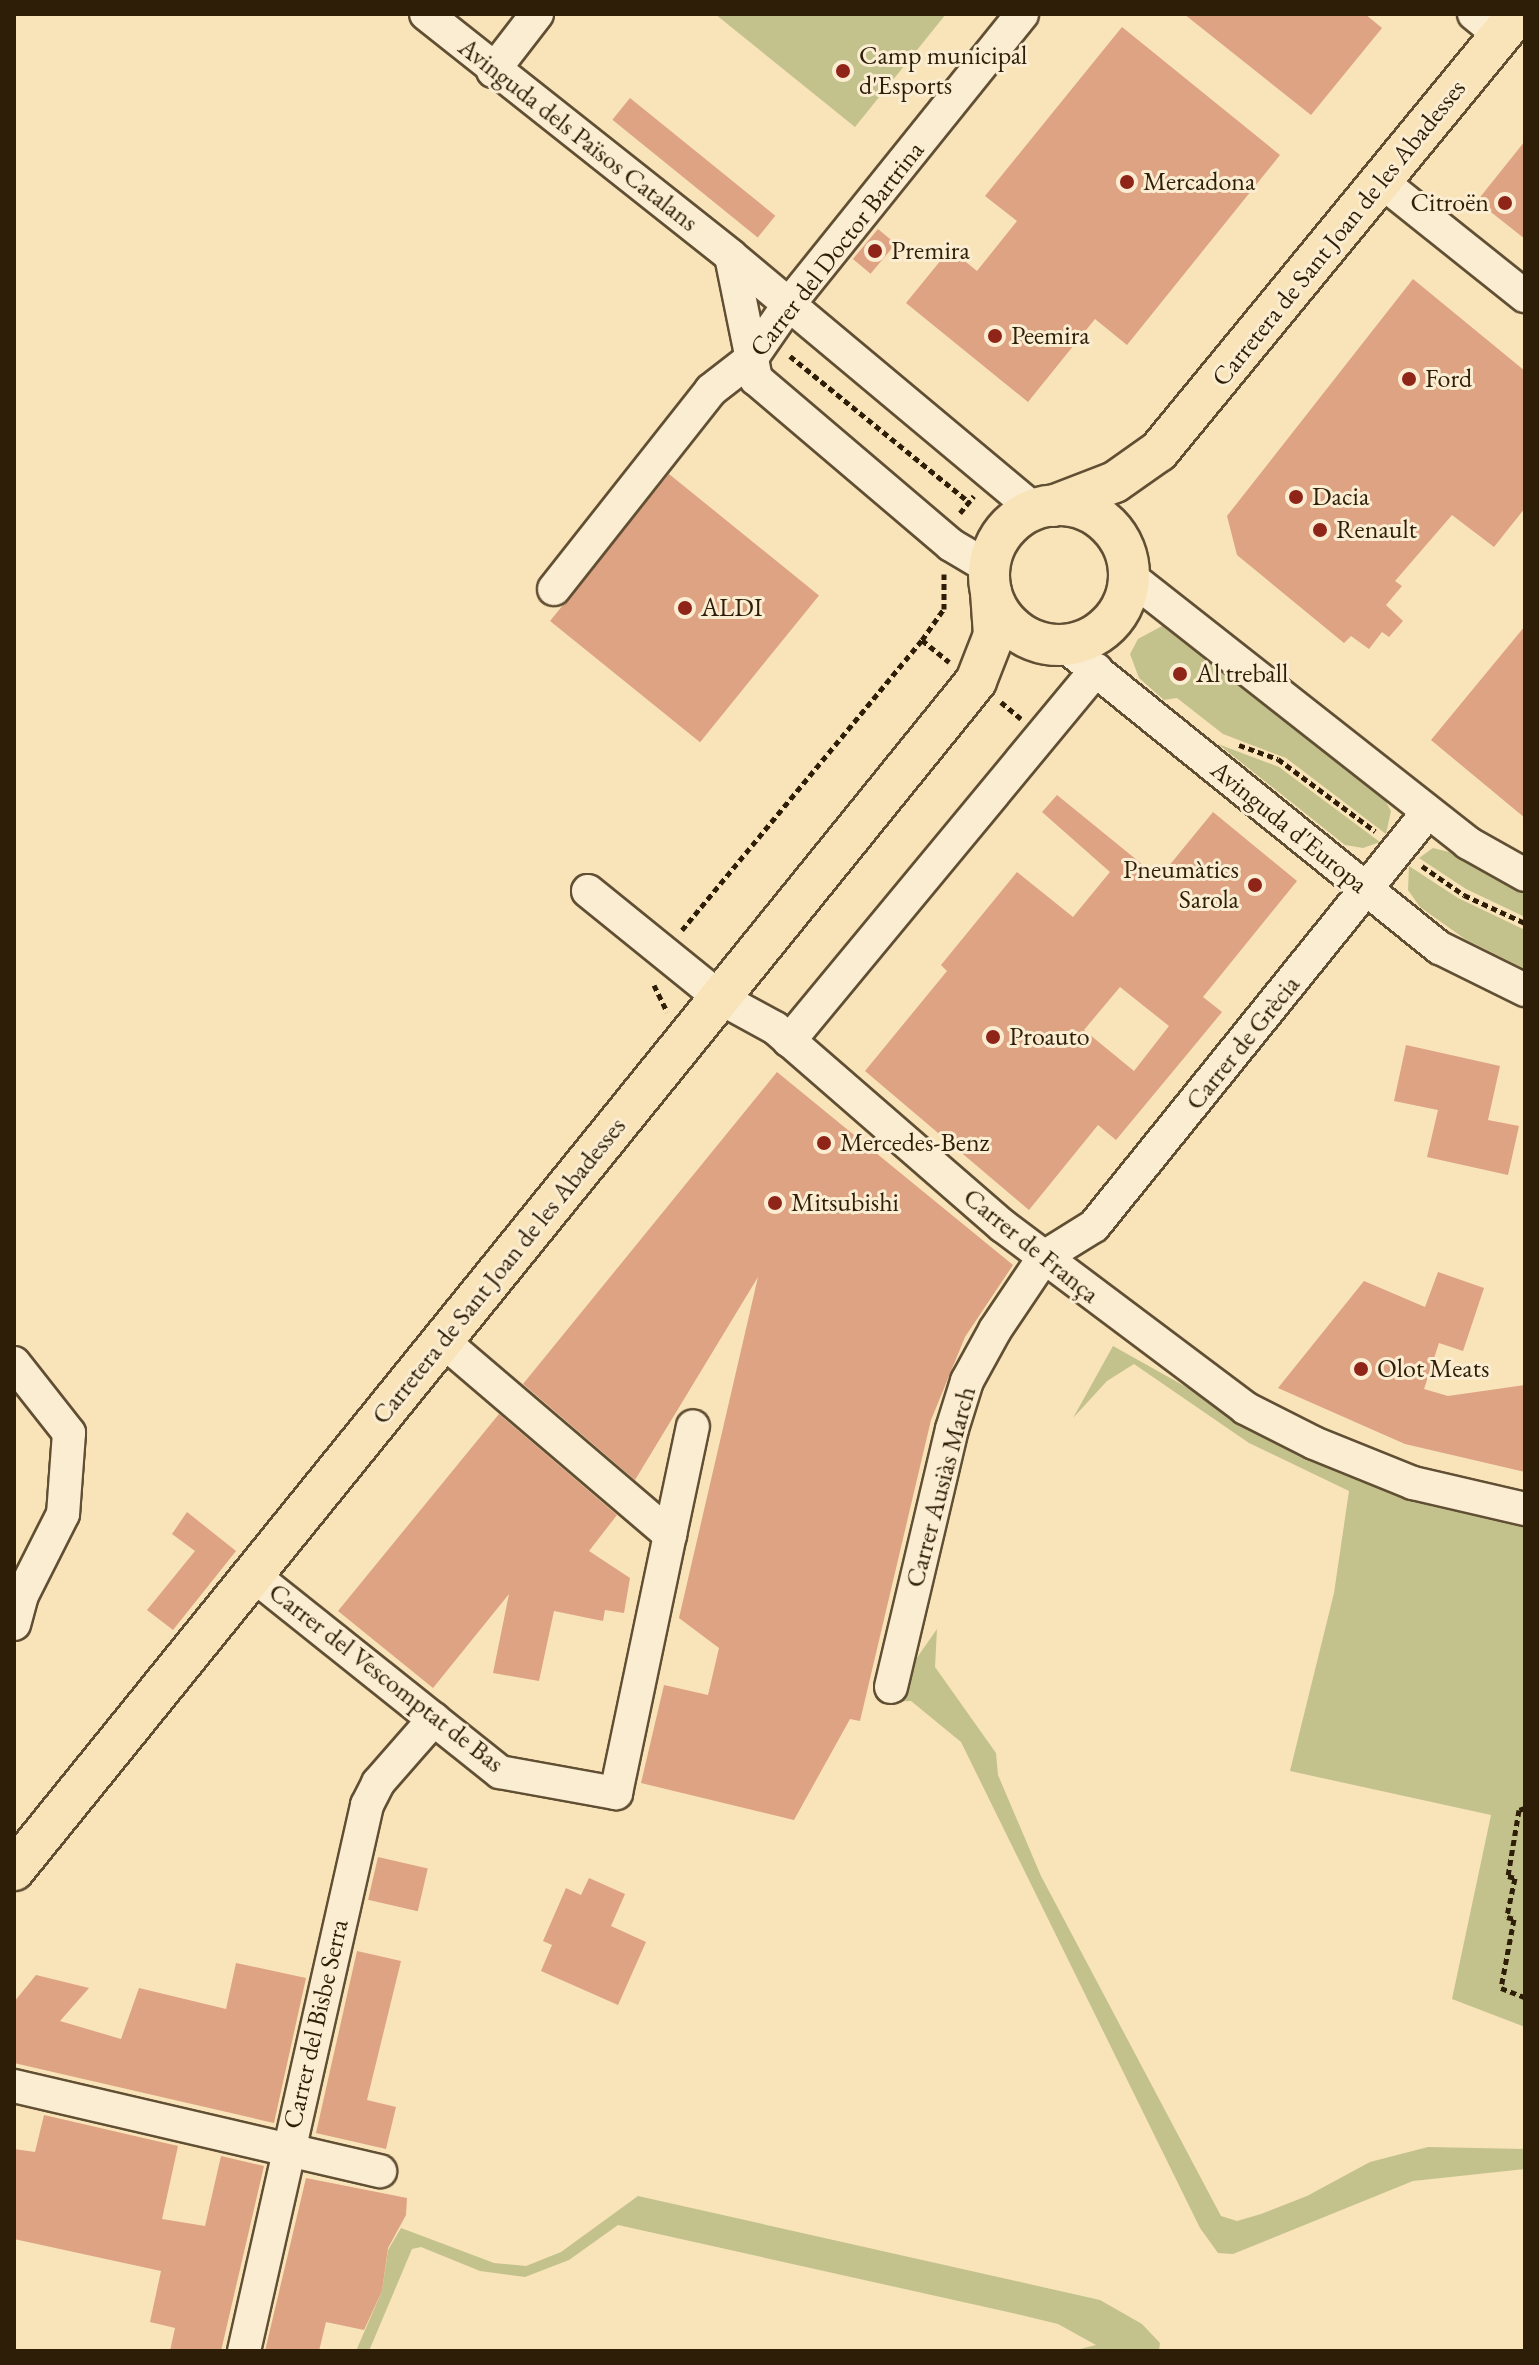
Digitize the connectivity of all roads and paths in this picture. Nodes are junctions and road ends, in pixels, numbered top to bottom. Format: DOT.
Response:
graph roads {
  1 [pos="426,14"];
  2 [pos="537,14"];
  3 [pos="1022,14"];
  4 [pos="1495,19"];
  5 [pos="493,71"];
  6 [pos="1382,182"];
  7 [pos="731,256"];
  8 [pos="1525,296"];
  9 [pos="789,304"];
  10 [pos="759,349"];
  11 [pos="1159,451"];
  12 [pos="991,473"];
  13 [pos="969,502"];
  14 [pos="1044,508"];
  15 [pos="951,545"];
  16 [pos="1128,565"];
  17 [pos="990,580"];
  18 [pos="554,589"];
  19 [pos="922,640"];
  20 [pos="1055,645"];
  21 [pos="1096,670"];
  22 [pos="983,671"];
  23 [pos="1428,812"];
  24 [pos="1525,875"];
  25 [pos="1367,890"];
  26 [pos="588,891"];
  27 [pos="1525,990"];
  28 [pos="720,998"];
  29 [pos="789,1041"];
  30 [pos="1044,1257"];
  31 [pos="443,1341"];
  32 [pos="14,1363"];
  33 [pos="693,1426"];
  34 [pos="1525,1509"];
  35 [pos="670,1535"];
  36 [pos="253,1575"];
  37 [pos="14,1624"];
  38 [pos="891,1687"];
  39 [pos="434,1719"];
  40 [pos="1525,1808"];
  41 [pos="14,1870"];
  42 [pos="1525,1997"];
  43 [pos="14,2086"];
  44 [pos="288,2150"];
  45 [pos="380,2171"];
  46 [pos="244,2351"];
  1 -- 5 [label="street, Avinguda dels Països Catalans"];
  2 -- 5 [label="street"];
  3 -- 9 [label="street, Carrer del Doctor Bartrina"];
  4 -- 6 [label="main road, Carretera de Sant Joan de les Abadesses"];
  5 -- 7 [label="street, Avinguda dels Països Catalans"];
  6 -- 8 [label="street"];
  6 -- 11 [label="main road, Carretera de Sant Joan de les Abadesses"];
  7 -- 9 [label="street, Avinguda dels Països Catalans"];
  7 -- 10 [label="street"];
  9 -- 10 [label="street, Carrer del Doctor Bartrina"];
  9 -- 12 [label="street, Avinguda dels Països Catalans"];
  10 -- 13 [label="path"];
  10 -- 15 [label="street"];
  10 -- 18 [label="street, Carrer del Doctor Bartrina"];
  11 -- 14 [label="main road, Carretera de Sant Joan de les Abadesses"];
  11 -- 16 [label="main road, Carretera de Sant Joan de les Abadesses"];
  12 -- 13 [label="path"];
  12 -- 14 [label="street, Avinguda dels Països Catalans"];
  13 -- 15 [label="path"];
  14 -- 16 [label="main road"];
  14 -- 17 [label="main road"];
  15 -- 17 [label="street"];
  15 -- 19 [label="path"];
  16 -- 20 [label="main road"];
  16 -- 23 [label="street"];
  17 -- 20 [label="main road"];
  17 -- 22 [label="main road, Carretera de Sant Joan de les Abadesses"];
  20 -- 21 [label="street, Avinguda d'Europa"];
  20 -- 22 [label="main road, Carretera de Sant Joan de les Abadesses"];
  21 -- 25 [label="street, Avinguda d'Europa"];
  21 -- 29 [label="street"];
  22 -- 28 [label="main road, Carretera de Sant Joan de les Abadesses"];
  23 -- 24 [label="street"];
  23 -- 25 [label="street, Carrer de Grècia"];
  25 -- 27 [label="street, Avinguda d'Europa"];
  25 -- 30 [label="street, Carrer de Grècia"];
  26 -- 28 [label="street, Carrer de França"];
  28 -- 29 [label="street, Carrer de França"];
  28 -- 31 [label="main road, Carretera de Sant Joan de les Abadesses"];
  29 -- 30 [label="street, Carrer de França"];
  30 -- 34 [label="street, Carrer de França"];
  30 -- 38 [label="street, Carrer Ausiàs March"];
  31 -- 35 [label="street"];
  31 -- 36 [label="main road, Carretera de Sant Joan de les Abadesses"];
  32 -- 37 [label="street"];
  33 -- 35 [label="street"];
  35 -- 39 [label="street, Carrer del Vescomptat de Bas"];
  36 -- 39 [label="street, Carrer del Vescomptat de Bas"];
  36 -- 41 [label="main road, Carretera de Sant Joan de les Abadesses"];
  39 -- 44 [label="street, Carrer del Bisbe Serra"];
  40 -- 42 [label="path"];
  43 -- 44 [label="street"];
  44 -- 45 [label="street"];
  44 -- 46 [label="street, Carrer del Bisbe Serra"];
}
